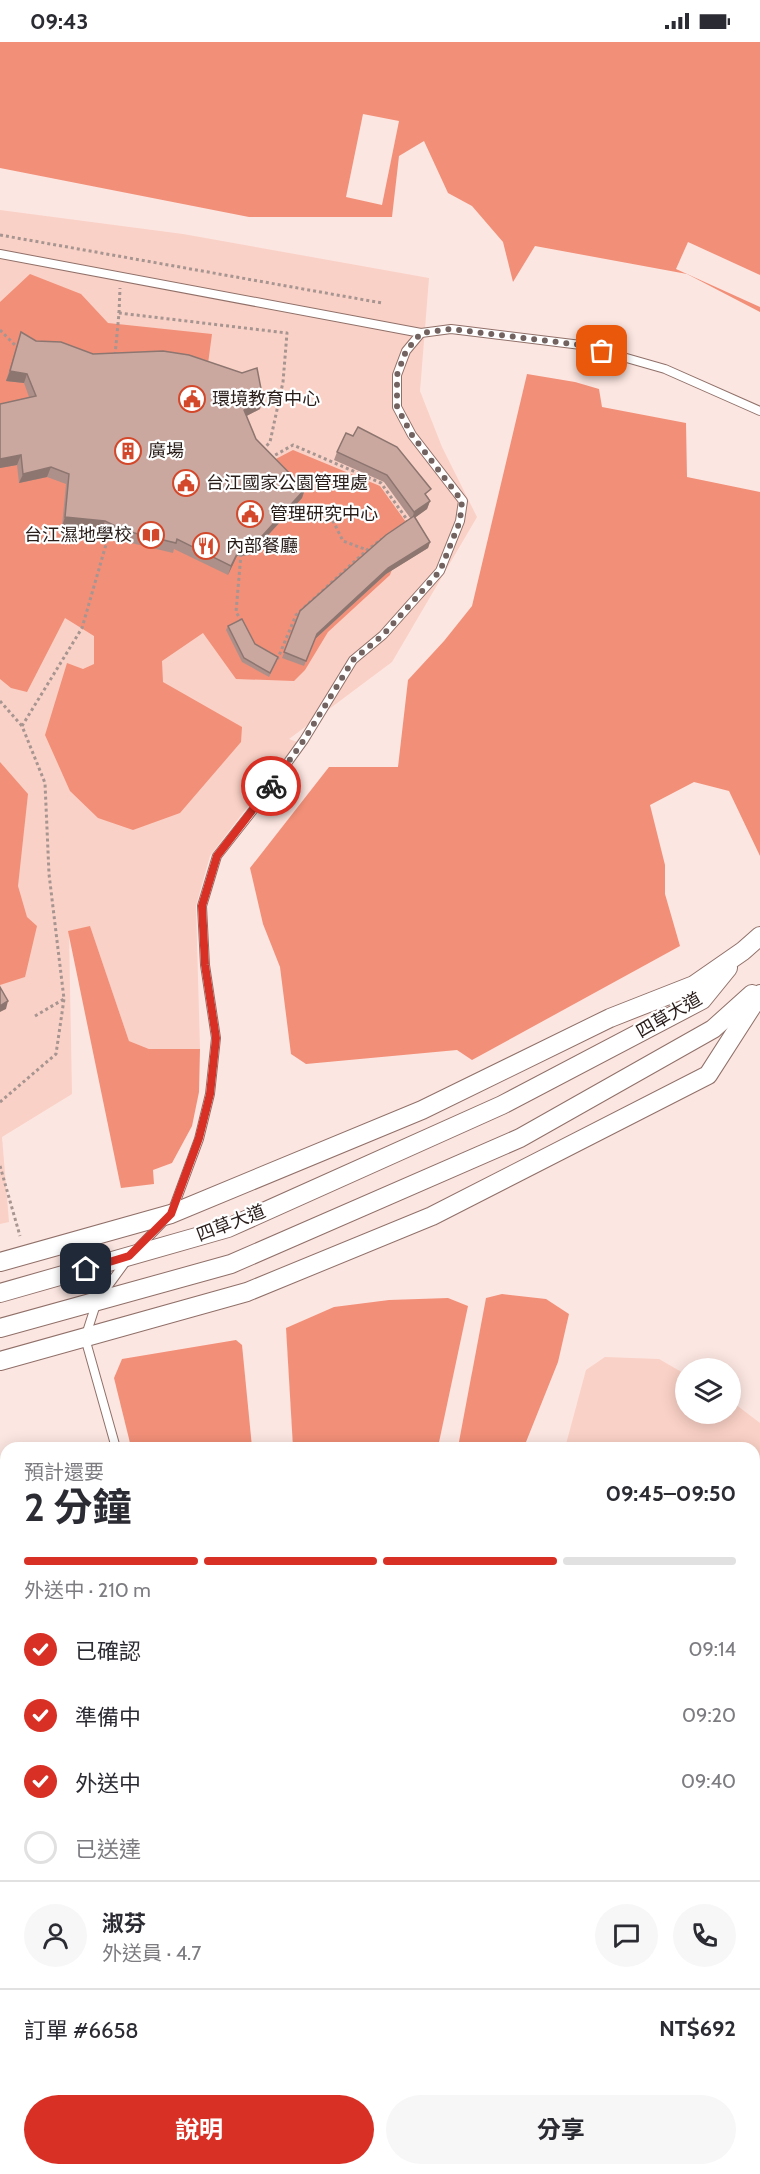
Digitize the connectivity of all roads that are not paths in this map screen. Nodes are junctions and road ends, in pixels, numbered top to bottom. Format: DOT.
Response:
graph roads {
  1 [pos="0,254"];
  2 [pos="421,333"];
  3 [pos="760,411"];
  4 [pos="760,936"];
  5 [pos="743,951"];
  6 [pos="760,987"];
  7 [pos="760,994"];
  8 [pos="171,1214"];
  9 [pos="129,1256"];
  10 [pos="0,1262"];
  11 [pos="0,1293"];
  12 [pos="97,1301"];
  13 [pos="0,1328"];
  14 [pos="85,1338"];
  15 [pos="0,1361"];
  16 [pos="114,1442"];
  1 -- 2 [label="lane"];
  2 -- 3 [label="lane"];
  2 -- 8 [label="lane"];
  4 -- 5 [label="street"];
  5 -- 8 [label="street, 四草大道"];
  5 -- 9 [label="street, 四草大道"];
  6 -- 12 [label="street, 四草大道"];
  7 -- 14 [label="street"];
  8 -- 9 [label="lane"];
  8 -- 10 [label="street, 四草大道"];
  9 -- 11 [label="street, 四草大道"];
  9 -- 12 [label="lane"];
  12 -- 13 [label="street, 四草大道"];
  12 -- 14 [label="lane"];
  14 -- 15 [label="street"];
  14 -- 16 [label="lane"];
}
